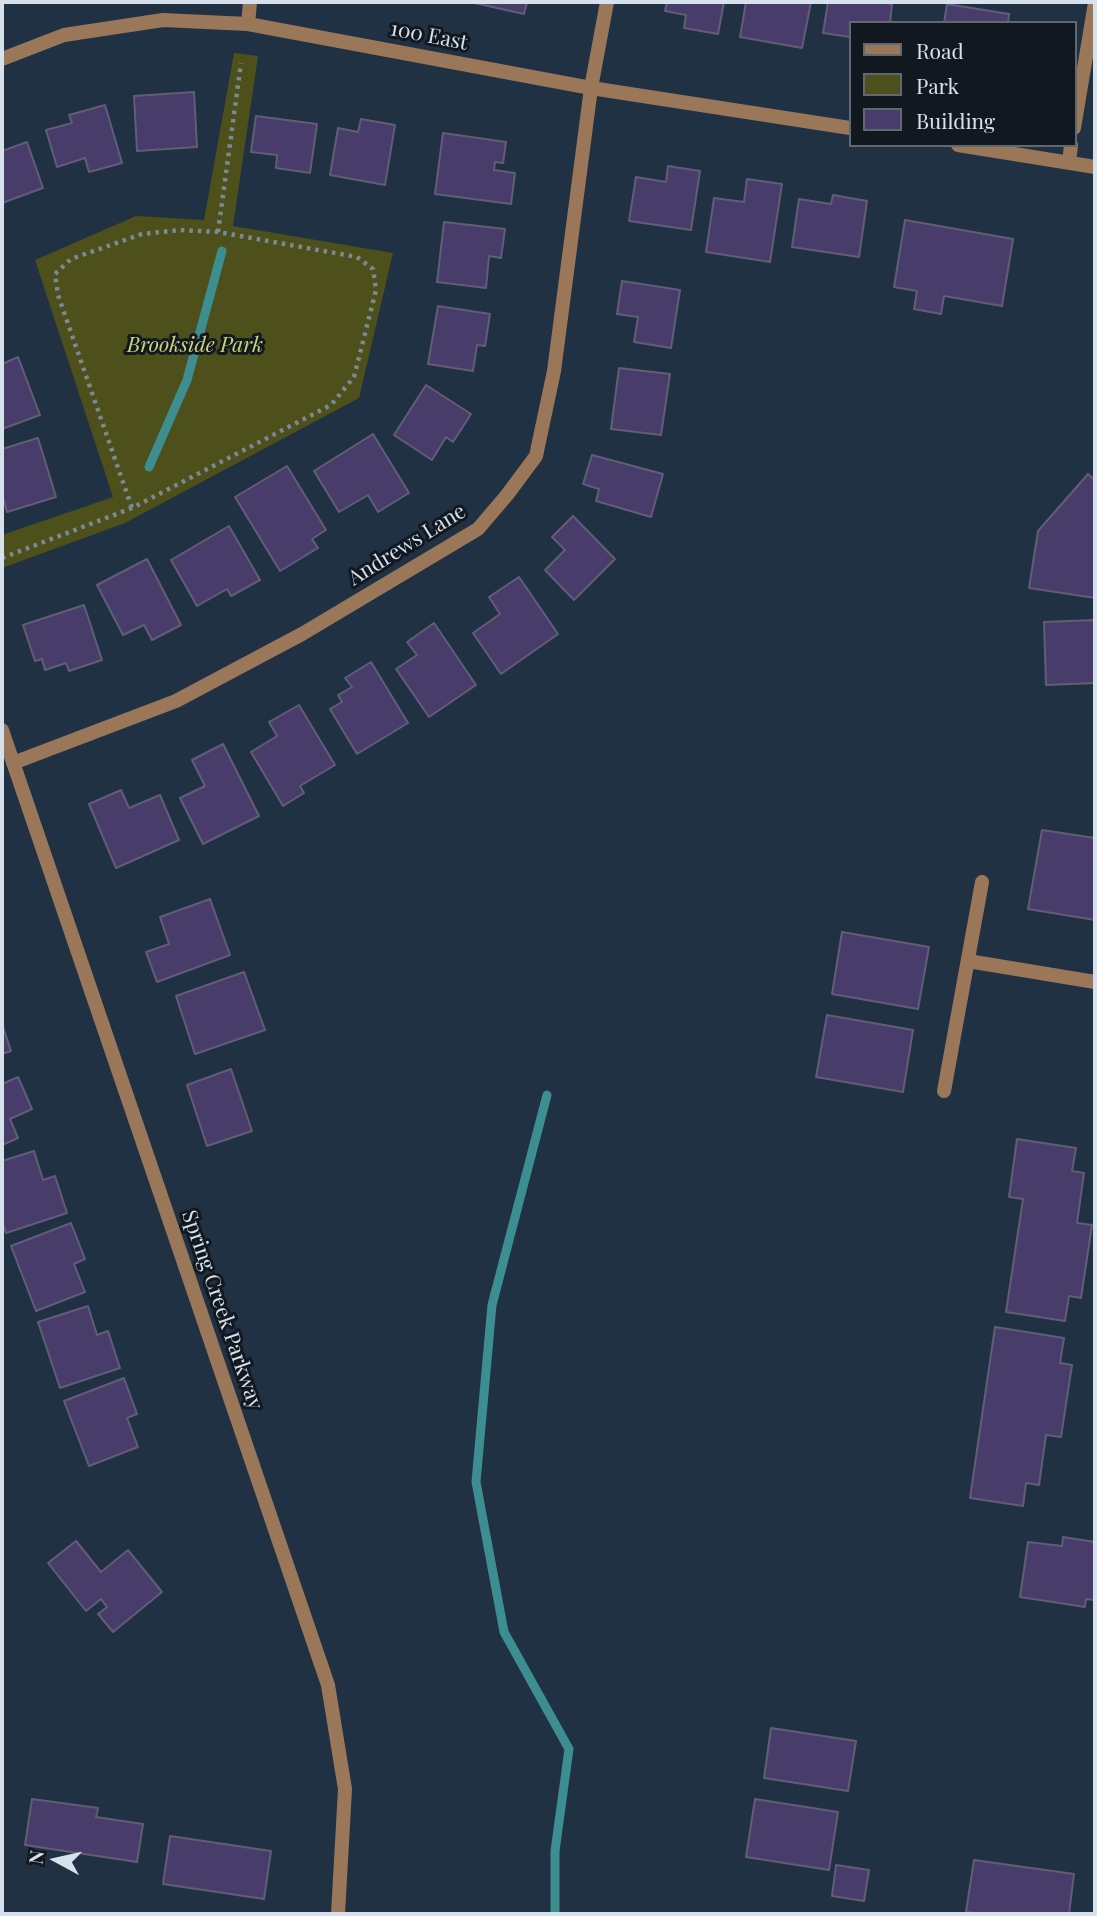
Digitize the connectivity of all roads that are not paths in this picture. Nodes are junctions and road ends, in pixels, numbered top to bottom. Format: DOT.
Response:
graph roads {
  1 [pos="250,2"];
  2 [pos="607,2"];
  3 [pos="1095,3"];
  4 [pos="248,23"];
  5 [pos="2,59"];
  6 [pos="591,88"];
  7 [pos="1076,116"];
  8 [pos="848,128"];
  9 [pos="970,147"];
  10 [pos="1072,147"];
  11 [pos="1069,163"];
  12 [pos="1095,167"];
  13 [pos="2,730"];
  14 [pos="13,763"];
  15 [pos="982,883"];
  16 [pos="968,961"];
  17 [pos="1095,982"];
  18 [pos="944,1091"];
  19 [pos="338,1914"];
  1 -- 4 [label="street"];
  2 -- 6 [label="street, Andrews Lane"];
  3 -- 7 [label="street"];
  4 -- 5 [label="street, 100 East"];
  4 -- 6 [label="street, 100 East"];
  6 -- 8 [label="street, 100 East"];
  6 -- 14 [label="street, Andrews Lane"];
  9 -- 11 [label="street"];
  10 -- 11 [label="street"];
  11 -- 12 [label="street"];
  13 -- 14 [label="street, Spring Creek Parkway"];
  14 -- 19 [label="street, Spring Creek Parkway"];
  15 -- 16 [label="street"];
  16 -- 17 [label="street"];
  16 -- 18 [label="street"];
}
